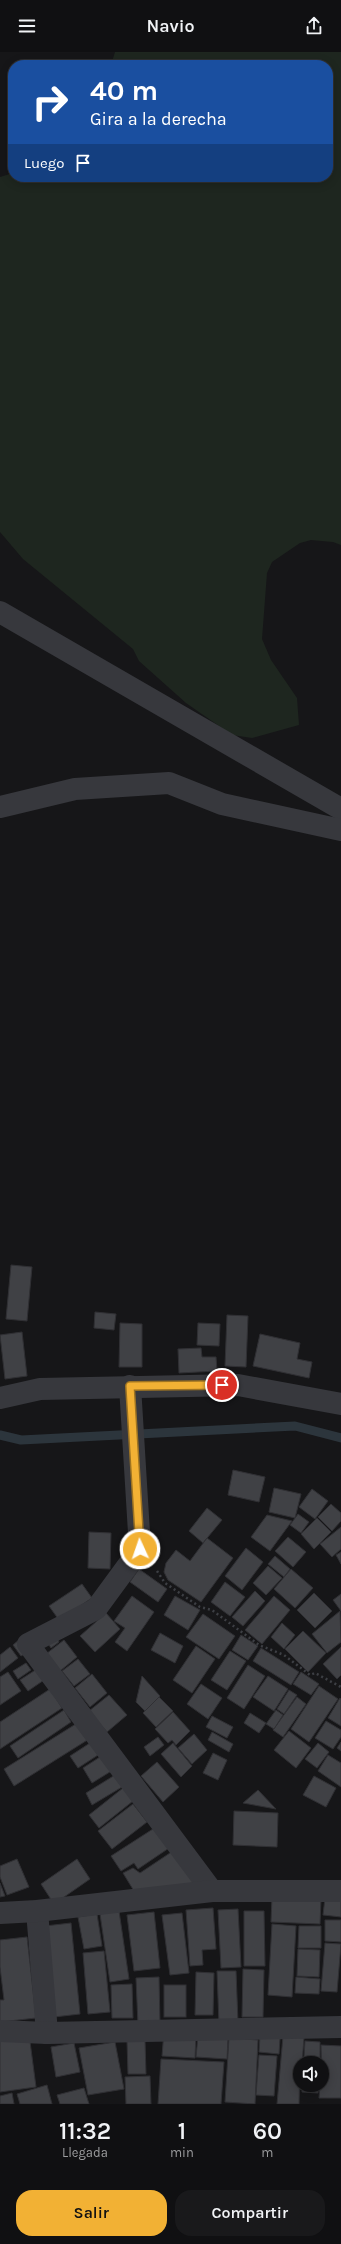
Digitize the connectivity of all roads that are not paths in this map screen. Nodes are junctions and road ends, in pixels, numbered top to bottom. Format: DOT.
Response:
graph roads {
  1 [pos="0,612"];
  2 [pos="0,807"];
  3 [pos="341,809"];
  4 [pos="341,830"];
  5 [pos="130,1386"];
  6 [pos="0,1398"];
  7 [pos="341,1404"];
  8 [pos="212,1891"];
  9 [pos="341,1891"];
  10 [pos="37,1911"];
  11 [pos="0,1913"];
  12 [pos="341,2027"];
  13 [pos="0,2031"];
  14 [pos="47,2033"];
  1 -- 3 [label="street"];
  2 -- 4 [label="street"];
  5 -- 6 [label="street"];
  5 -- 7 [label="street"];
  5 -- 8 [label="street"];
  8 -- 9 [label="street"];
  8 -- 10 [label="street"];
  10 -- 11 [label="street"];
  10 -- 14 [label="street"];
  12 -- 14 [label="street"];
  13 -- 14 [label="street"];
}
